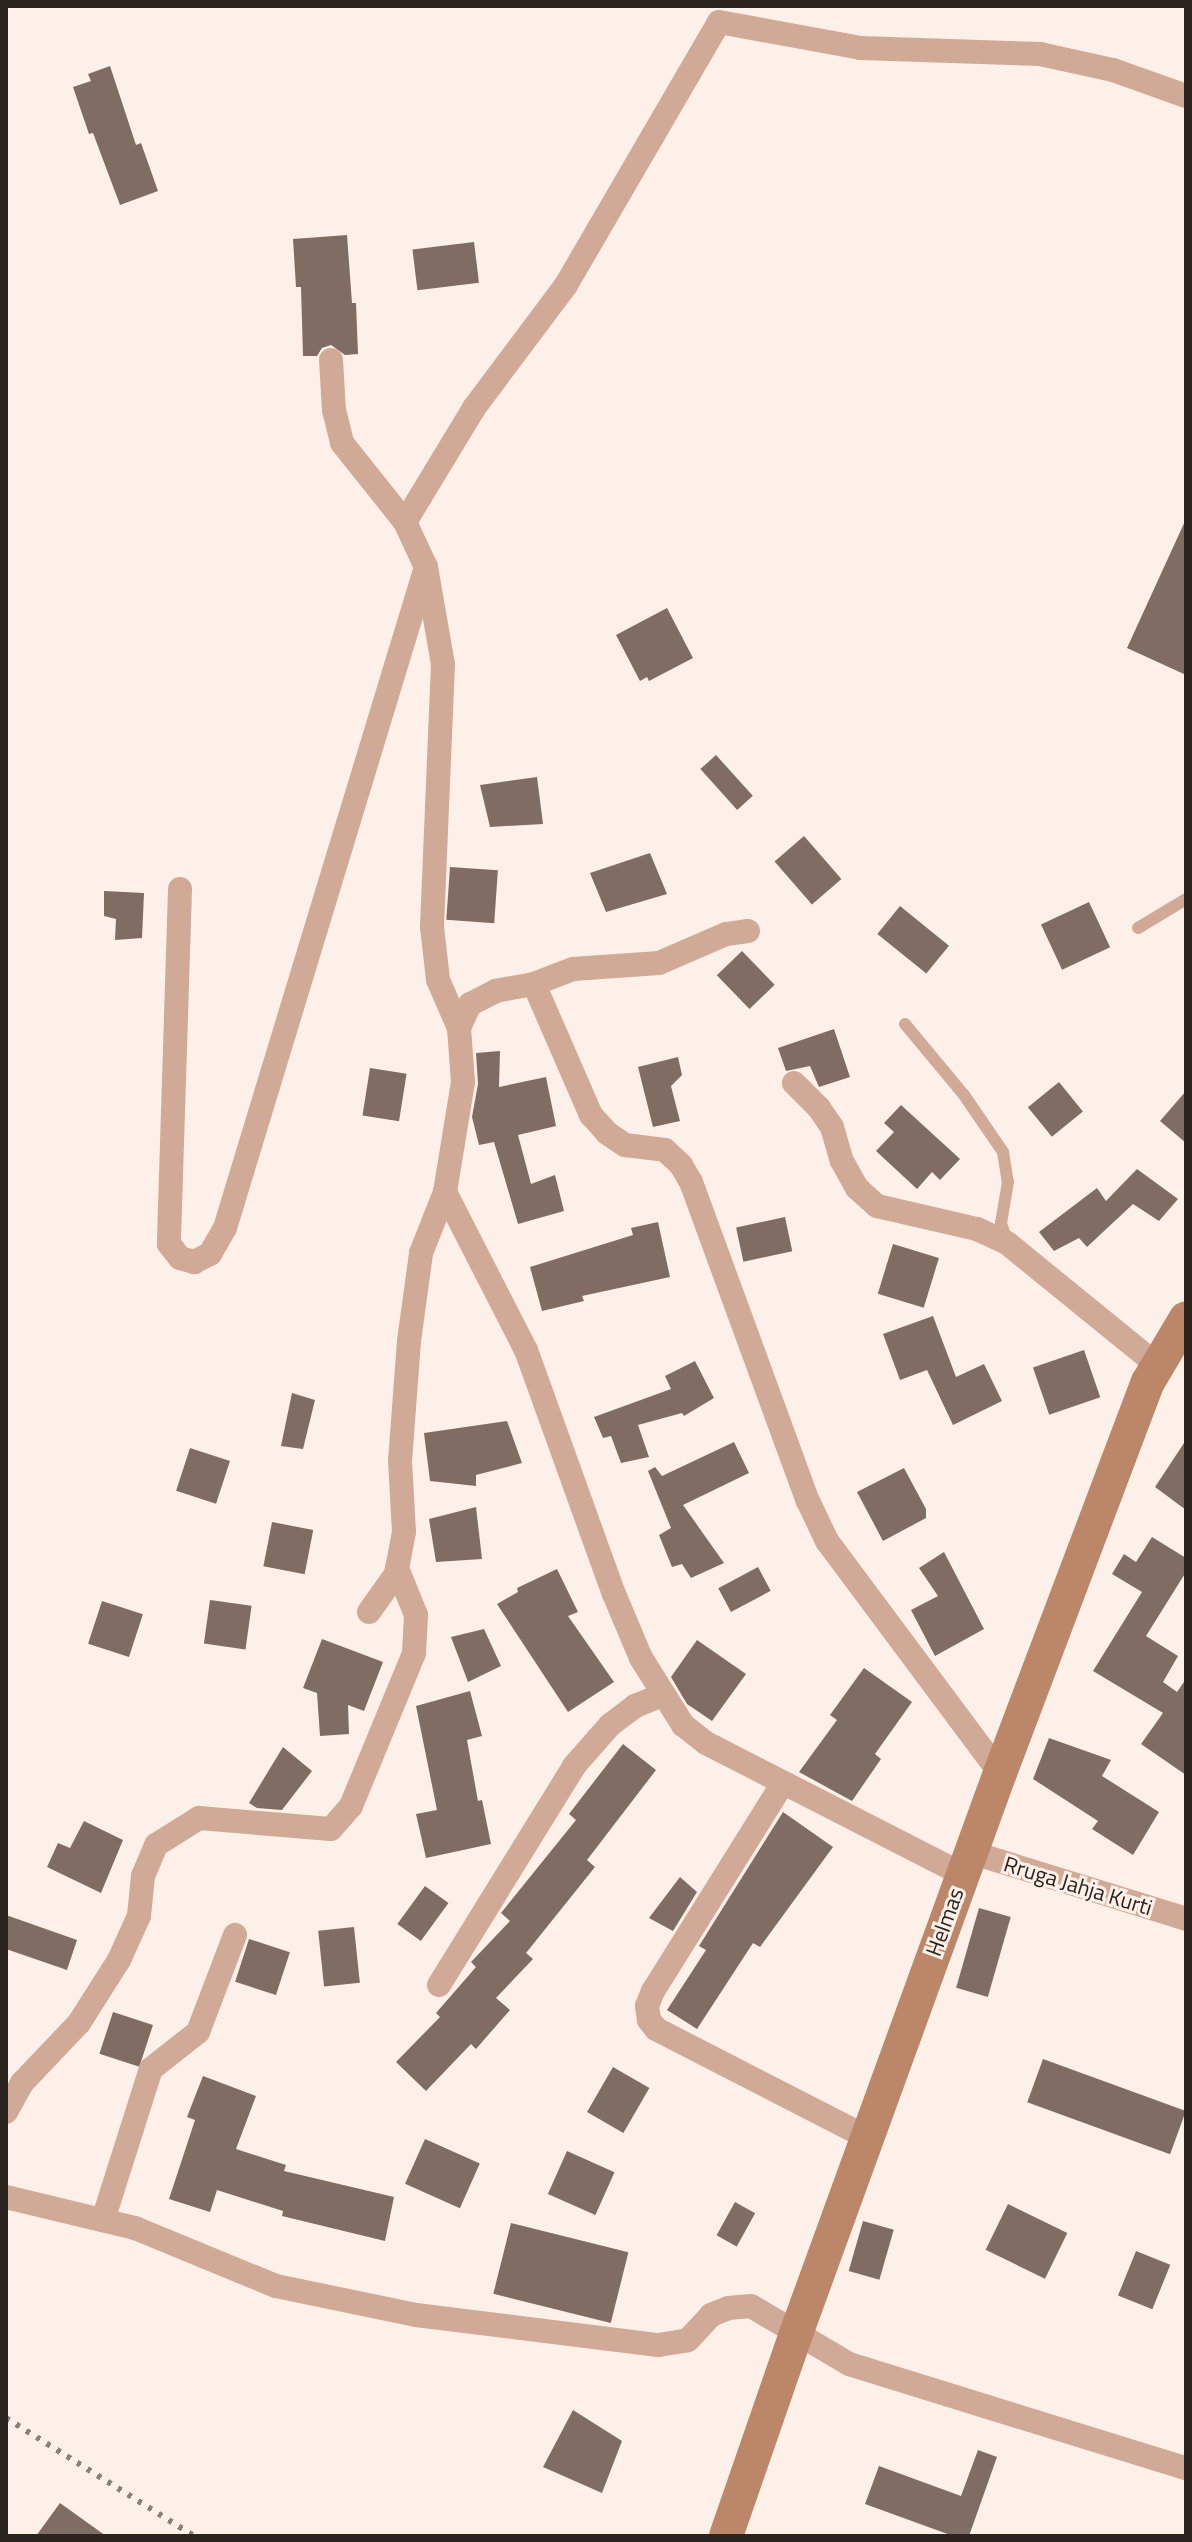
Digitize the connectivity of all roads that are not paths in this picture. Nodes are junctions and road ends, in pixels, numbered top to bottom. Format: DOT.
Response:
graph roads {
  1 [pos="1186,96"];
  2 [pos="331,360"];
  3 [pos="405,522"];
  4 [pos="426,567"];
  5 [pos="180,889"];
  6 [pos="1186,899"];
  7 [pos="1138,928"];
  8 [pos="748,931"];
  9 [pos="534,984"];
  10 [pos="905,1024"];
  11 [pos="459,1028"];
  12 [pos="794,1083"];
  13 [pos="445,1192"];
  14 [pos="1007,1243"];
  15 [pos="1186,1318"];
  16 [pos="1157,1365"];
  17 [pos="397,1568"];
  18 [pos="369,1612"];
  19 [pos="662,1695"];
  20 [pos="1000,1773"];
  21 [pos="783,1783"];
  22 [pos="966,1863"];
  23 [pos="1186,1919"];
  24 [pos="235,1935"];
  25 [pos="439,1985"];
  26 [pos="6,2112"];
  27 [pos="868,2138"];
  28 [pos="6,2197"];
  29 [pos="103,2220"];
  30 [pos="797,2331"];
  31 [pos="1186,2468"];
  32 [pos="726,2536"];
  1 -- 3 [label="street"];
  2 -- 3 [label="street"];
  3 -- 4 [label="street"];
  4 -- 5 [label="street"];
  4 -- 11 [label="street"];
  6 -- 7 [label="lane"];
  8 -- 9 [label="street"];
  9 -- 11 [label="street"];
  9 -- 20 [label="street"];
  10 -- 14 [label="lane"];
  11 -- 13 [label="street"];
  12 -- 14 [label="street"];
  13 -- 17 [label="street"];
  13 -- 19 [label="street, Rruga Jahja Kurti"];
  14 -- 16 [label="street"];
  15 -- 16 [label="street, Helmas"];
  16 -- 20 [label="street, Helmas"];
  17 -- 18 [label="street"];
  17 -- 26 [label="street"];
  19 -- 21 [label="street, Rruga Jahja Kurti"];
  19 -- 25 [label="street"];
  20 -- 22 [label="street, Helmas"];
  21 -- 22 [label="street, Rruga Jahja Kurti"];
  21 -- 27 [label="street"];
  22 -- 23 [label="street, Rruga Jahja Kurti"];
  22 -- 27 [label="street, Helmas"];
  24 -- 29 [label="street"];
  27 -- 30 [label="street, Helmas"];
  28 -- 29 [label="street"];
  29 -- 30 [label="street"];
  30 -- 31 [label="street"];
  30 -- 32 [label="street, Helmas"];
}
